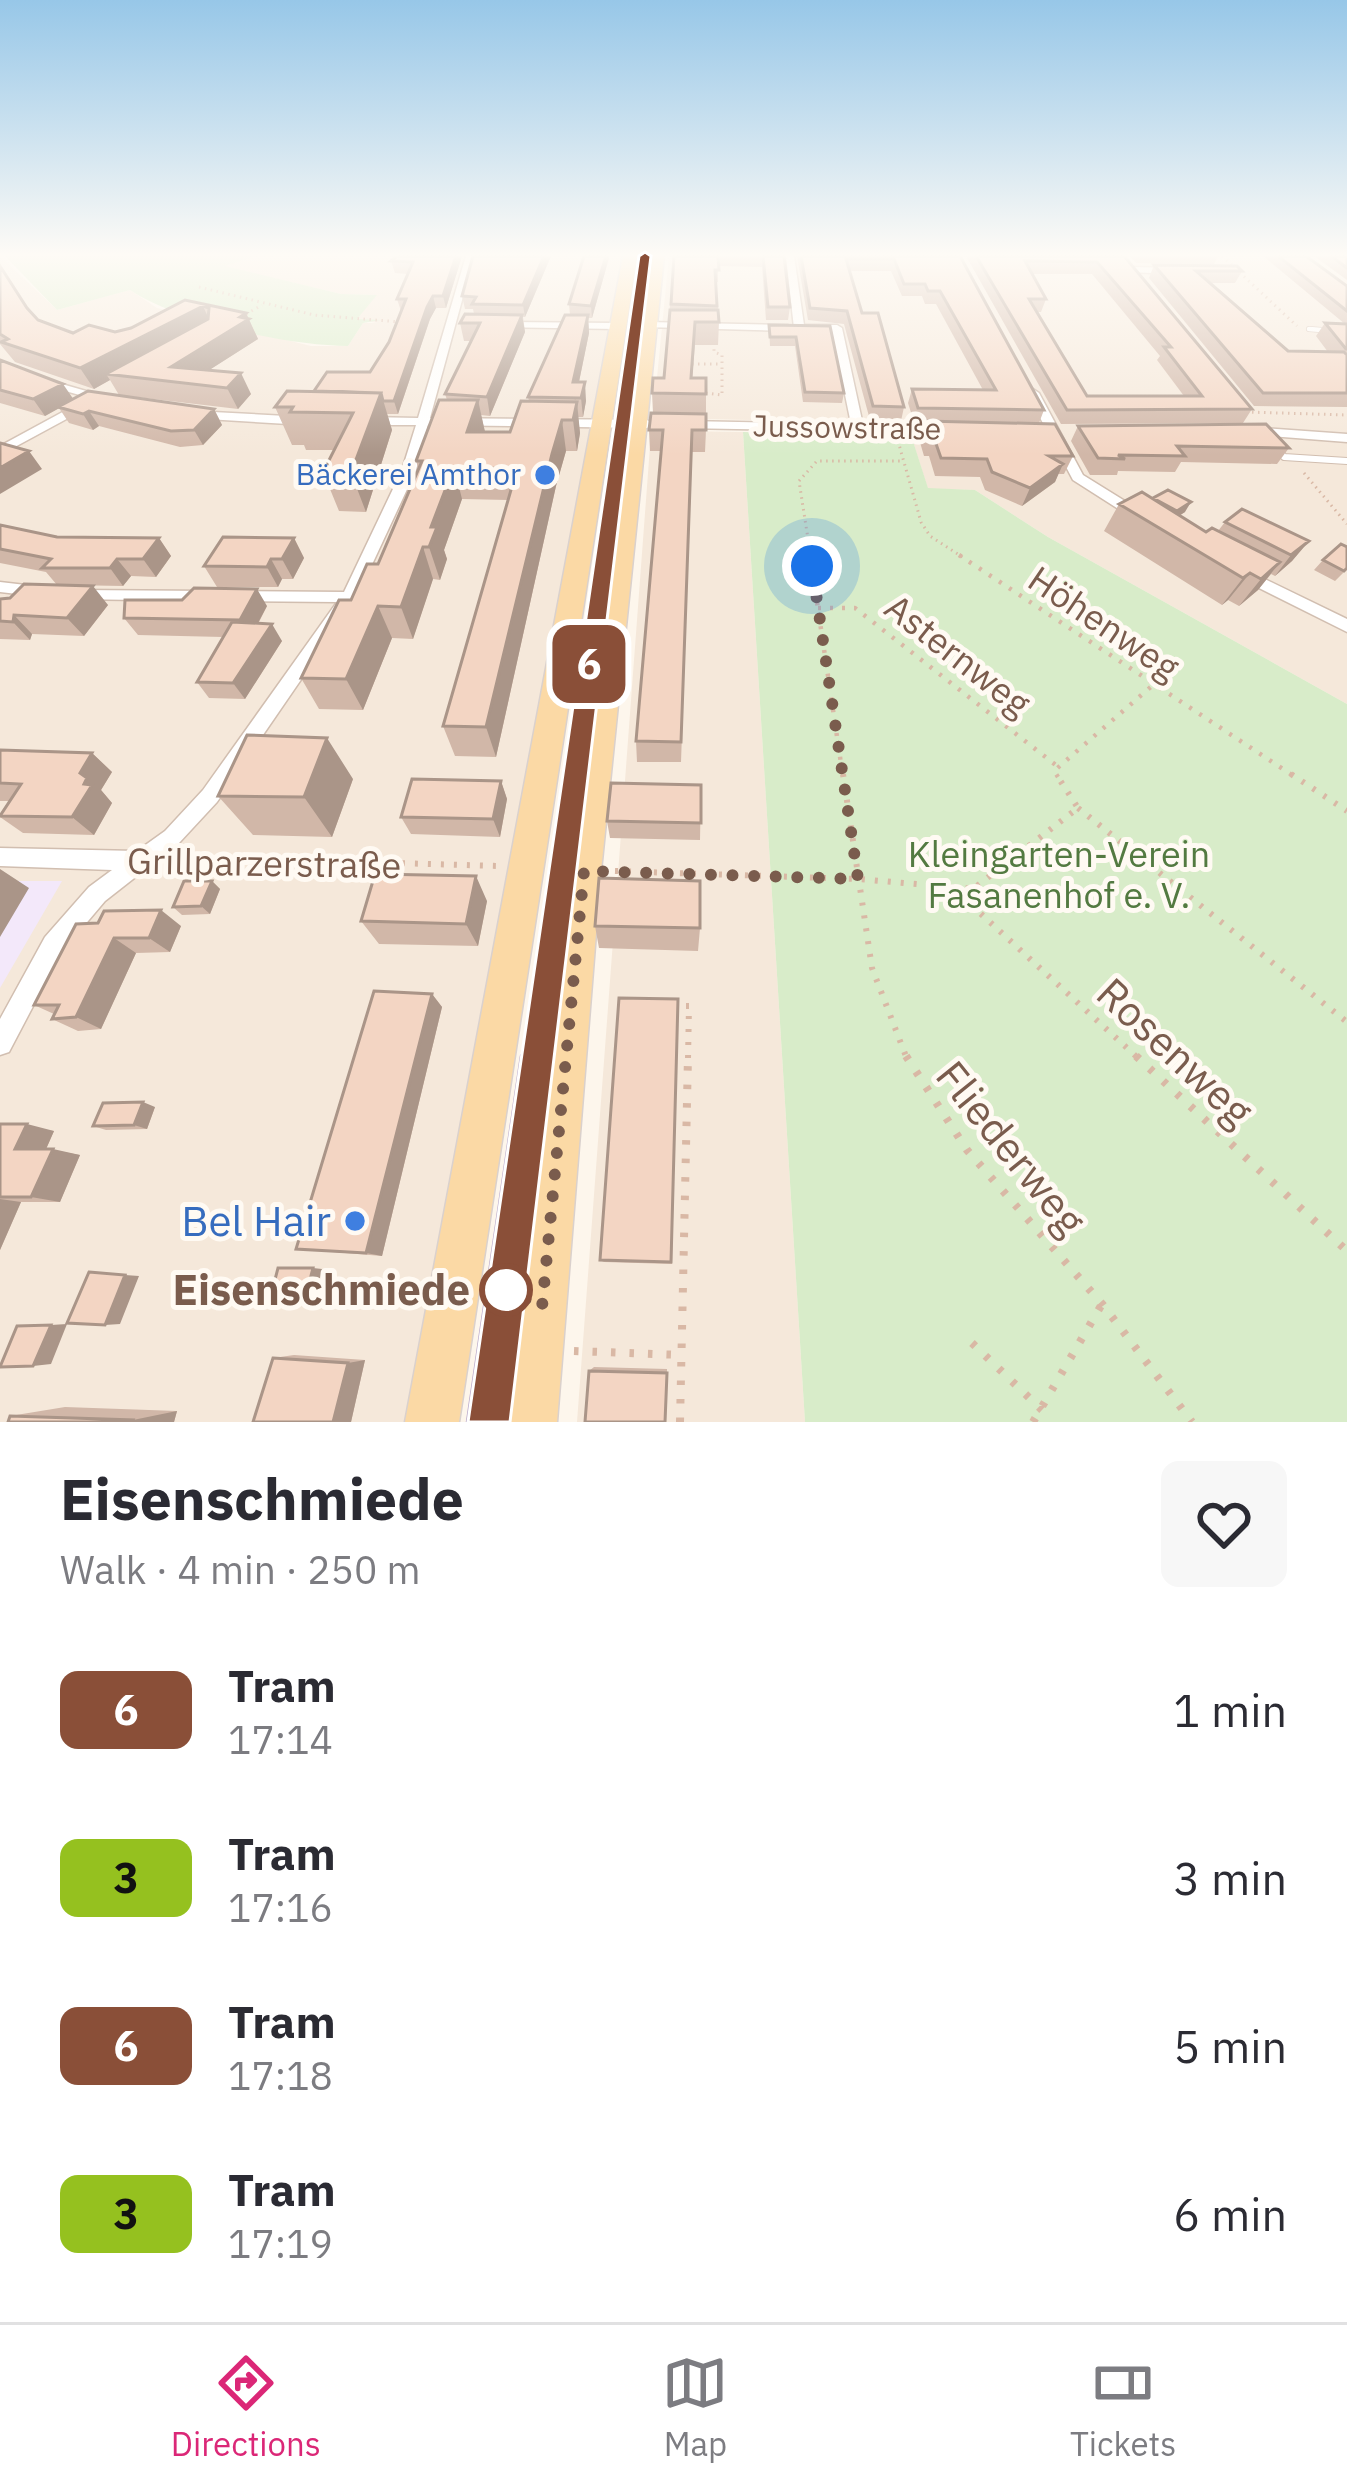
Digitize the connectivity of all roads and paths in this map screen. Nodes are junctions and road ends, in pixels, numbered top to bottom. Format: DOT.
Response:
graph roads {
  1 [pos="396,322"];
  2 [pos="632,322"];
  3 [pos="633,322"];
  4 [pos="798,322"];
  5 [pos="1294,322"];
  6 [pos="451,324"];
  7 [pos="475,324"];
  8 [pos="498,325"];
  9 [pos="632,326"];
  10 [pos="799,328"];
  11 [pos="1300,328"];
  12 [pos="1309,329"];
  13 [pos="713,332"];
  14 [pos="1347,332"];
  15 [pos="0,364"];
  16 [pos="643,364"];
  17 [pos="722,364"];
  18 [pos="1022,374"];
  19 [pos="117,393"];
  20 [pos="686,393"];
  21 [pos="98,396"];
  22 [pos="171,412"];
  23 [pos="1246,412"];
  24 [pos="1347,415"];
  25 [pos="330,421"];
  26 [pos="349,421"];
  27 [pos="424,422"];
  28 [pos="619,424"];
  29 [pos="858,428"];
  30 [pos="894,429"];
  31 [pos="962,430"];
  32 [pos="1239,431"];
  33 [pos="1262,431"];
  34 [pos="1031,432"];
  35 [pos="1077,432"];
  36 [pos="1054,433"];
  37 [pos="1347,438"];
  38 [pos="0,451"];
  39 [pos="1291,457"];
  40 [pos="904,461"];
  41 [pos="1347,461"];
  42 [pos="1146,519"];
  43 [pos="1347,524"];
  44 [pos="1221,561"];
  45 [pos="0,586"];
  46 [pos="350,597"];
  47 [pos="818,608"];
  48 [pos="1347,626"];
  49 [pos="1153,685"];
  50 [pos="1058,766"];
  51 [pos="1078,808"];
  52 [pos="1347,811"];
  53 [pos="0,857"];
  54 [pos="139,861"];
  55 [pos="528,866"];
  56 [pos="584,871"];
  57 [pos="858,879"];
  58 [pos="973,889"];
  59 [pos="669,1006"];
  60 [pos="1347,1022"];
  61 [pos="0,1043"];
  62 [pos="1347,1251"];
  63 [pos="1102,1304"];
  64 [pos="972,1342"];
  65 [pos="538,1350"];
  66 [pos="682,1355"];
  67 [pos="1042,1410"];
  68 [pos="432,1422"];
  69 [pos="530,1422"];
  70 [pos="680,1422"];
  71 [pos="1033,1422"];
  72 [pos="1192,1422"];
  1 -- 6 [label="path"];
  2 -- 9 [label="main road"];
  3 -- 9 [label="main road"];
  4 -- 10 [label="street"];
  5 -- 11 [label="path"];
  6 -- 7 [label="street"];
  6 -- 27 [label="street"];
  8 -- 9 [label="street"];
  9 -- 10 [label="street"];
  9 -- 16 [label="main road"];
  9 -- 28 [label="main road"];
  10 -- 29 [label="street"];
  12 -- 14 [label="lane"];
  13 -- 17 [label="path"];
  15 -- 21 [label="street"];
  16 -- 17 [label="path"];
  16 -- 28 [label="main road"];
  17 -- 20 [label="path"];
  18 -- 36 [label="street"];
  19 -- 21 [label="street"];
  21 -- 38 [label="street"];
  22 -- 25 [label="street"];
  23 -- 24 [label="path"];
  23 -- 33 [label="street"];
  26 -- 27 [label="street, Jussowstraße"];
  27 -- 28 [label="street, Jussowstraße"];
  27 -- 46 [label="street"];
  28 -- 29 [label="street, Jussowstraße"];
  28 -- 55 [label="main road"];
  28 -- 56 [label="main road"];
  29 -- 30 [label="street, Jussowstraße"];
  30 -- 31 [label="street, Jussowstraße"];
  30 -- 40 [label="path, Höhenweg"];
  32 -- 33 [label="street"];
  33 -- 37 [label="street"];
  33 -- 39 [label="lane"];
  34 -- 36 [label="street"];
  35 -- 36 [label="street"];
  36 -- 42 [label="street"];
  39 -- 41 [label="lane"];
  39 -- 43 [label="path"];
  40 -- 47 [label="path, Fliederweg"];
  40 -- 49 [label="path, Höhenweg"];
  44 -- 48 [label="street"];
  45 -- 46 [label="street"];
  46 -- 54 [label="street"];
  47 -- 50 [label="path, Asternweg"];
  47 -- 57 [label="path, Fliederweg"];
  49 -- 50 [label="path"];
  49 -- 52 [label="path, Höhenweg"];
  50 -- 51 [label="path"];
  51 -- 58 [label="path"];
  51 -- 60 [label="path"];
  53 -- 54 [label="street, Grillparzerstraße"];
  54 -- 55 [label="path, Grillparzerstraße"];
  54 -- 61 [label="street"];
  55 -- 68 [label="main road"];
  56 -- 57 [label="path"];
  56 -- 65 [label="main road"];
  57 -- 58 [label="path"];
  57 -- 63 [label="path, Fliederweg"];
  58 -- 62 [label="path, Rosenweg"];
  59 -- 66 [label="path"];
  63 -- 67 [label="path"];
  63 -- 72 [label="path, Fliederweg"];
  64 -- 67 [label="path"];
  65 -- 66 [label="path"];
  65 -- 69 [label="main road"];
  66 -- 70 [label="path"];
  67 -- 71 [label="path"];
}
